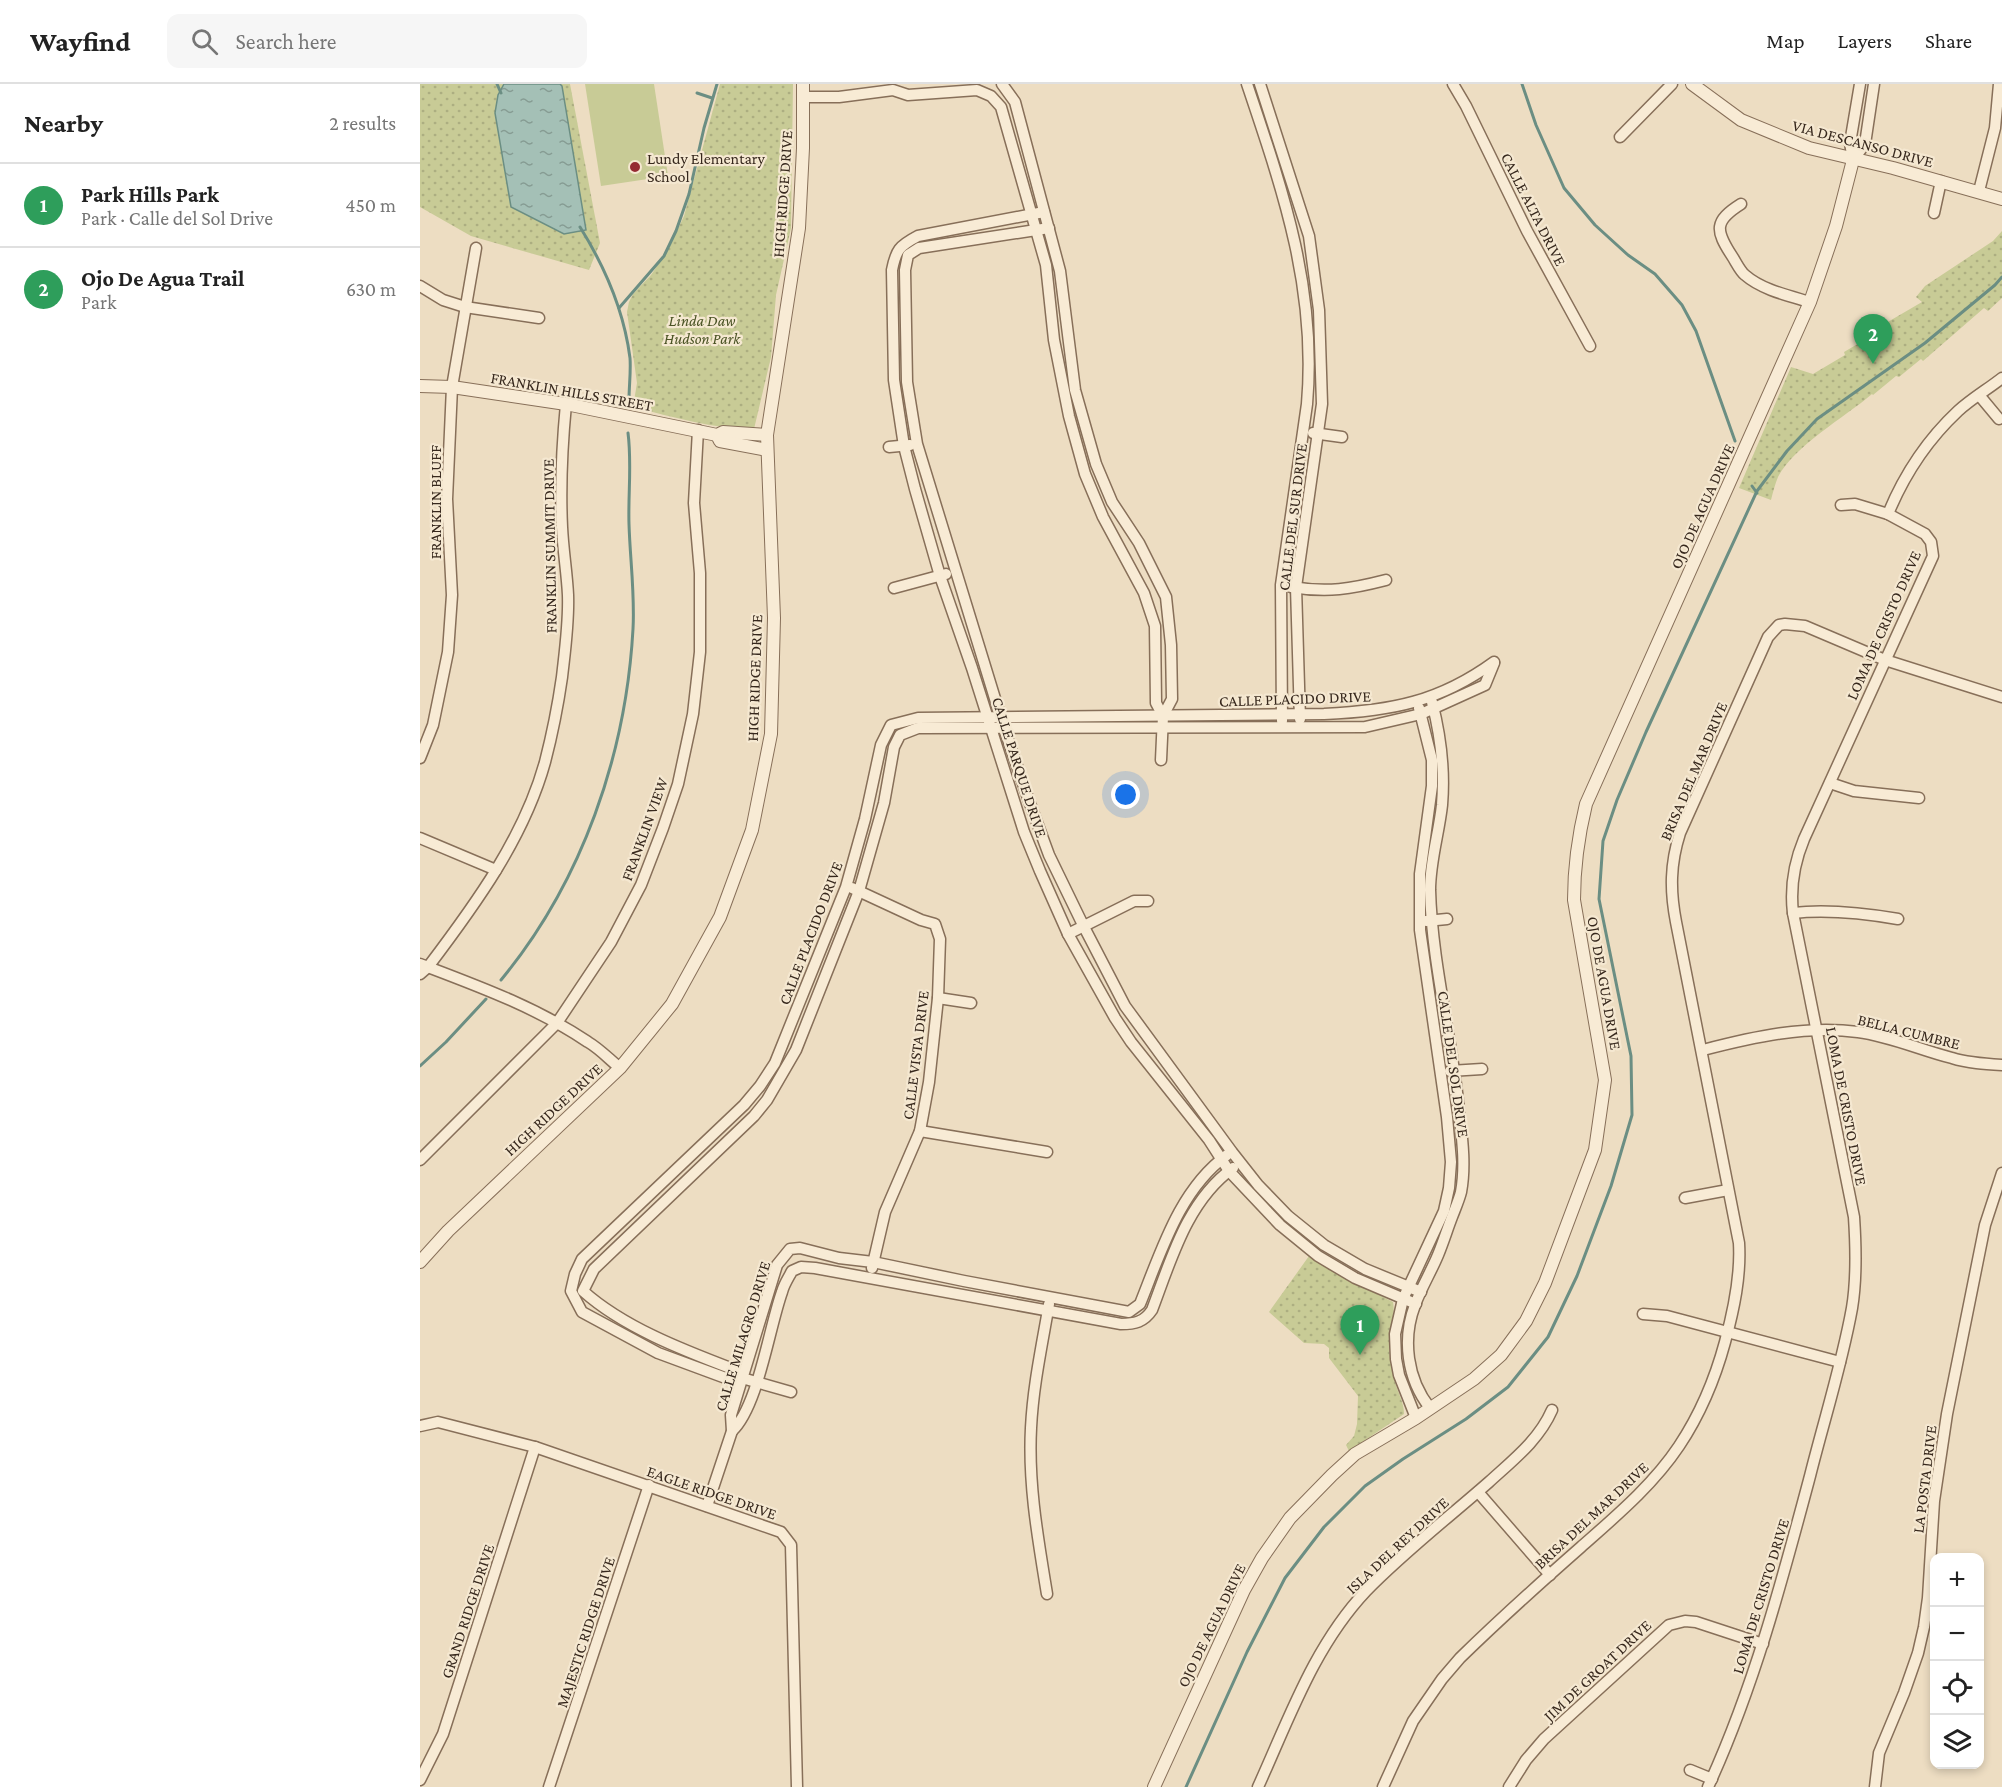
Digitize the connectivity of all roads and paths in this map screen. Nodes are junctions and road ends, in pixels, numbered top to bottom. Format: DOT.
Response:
graph roads {
  1 [pos="1001,84"];
  2 [pos="1247,84"];
  3 [pos="1260,84"];
  4 [pos="1453,84"];
  5 [pos="1672,84"];
  6 [pos="1692,84"];
  7 [pos="1860,84"];
  8 [pos="1874,84"];
  9 [pos="1999,84"];
  10 [pos="893,87"];
  11 [pos="907,88"];
  12 [pos="803,90"];
  13 [pos="991,96"];
  14 [pos="1620,136"];
  15 [pos="1024,137"];
  16 [pos="1011,141"];
  17 [pos="1853,160"];
  18 [pos="1291,176"];
  19 [pos="1279,179"];
  20 [pos="1941,181"];
  21 [pos="1979,191"];
  22 [pos="2002,199"];
  23 [pos="1742,204"];
  24 [pos="1044,212"];
  25 [pos="1934,213"];
  26 [pos="1032,214"];
  27 [pos="1048,228"];
  28 [pos="1036,230"];
  29 [pos="476,248"];
  30 [pos="903,253"];
  31 [pos="420,286"];
  32 [pos="1810,302"];
  33 [pos="465,307"];
  34 [pos="1319,310"];
  35 [pos="1308,311"];
  36 [pos="539,318"];
  37 [pos="1590,346"];
  38 [pos="2002,378"];
  39 [pos="420,386"];
  40 [pos="452,387"];
  41 [pos="1069,390"];
  42 [pos="1979,395"];
  43 [pos="566,405"];
  44 [pos="1999,419"];
  45 [pos="698,430"];
  46 [pos="1304,431"];
  47 [pos="1318,434"];
  48 [pos="717,435"];
  49 [pos="767,435"];
  50 [pos="1342,437"];
  51 [pos="917,444"];
  52 [pos="904,446"];
  53 [pos="889,447"];
  54 [pos="767,450"];
  55 [pos="1841,505"];
  56 [pos="1888,514"];
  57 [pos="1141,547"];
  58 [pos="1125,556"];
  59 [pos="955,571"];
  60 [pos="940,576"];
  61 [pos="1386,580"];
  62 [pos="1281,585"];
  63 [pos="1296,587"];
  64 [pos="894,588"];
  65 [pos="1885,660"];
  66 [pos="985,664"];
  67 [pos="972,668"];
  68 [pos="1430,697"];
  69 [pos="2002,697"];
  70 [pos="1418,702"];
  71 [pos="1433,709"];
  72 [pos="1421,714"];
  73 [pos="1282,715"];
  74 [pos="1301,715"];
  75 [pos="1163,716"];
  76 [pos="1069,722"];
  77 [pos="989,723"];
  78 [pos="1003,723"];
  79 [pos="891,725"];
  80 [pos="1162,728"];
  81 [pos="1282,728"];
  82 [pos="1300,728"];
  83 [pos="900,735"];
  84 [pos="420,758"];
  85 [pos="1161,759"];
  86 [pos="1830,783"];
  87 [pos="1918,798"];
  88 [pos="1039,827"];
  89 [pos="1433,830"];
  90 [pos="1024,832"];
  91 [pos="420,838"];
  92 [pos="496,870"];
  93 [pos="846,887"];
  94 [pos="858,891"];
  95 [pos="1148,902"];
  96 [pos="1793,913"];
  97 [pos="1898,919"];
  98 [pos="1447,920"];
  99 [pos="1420,921"];
  100 [pos="1433,921"];
  101 [pos="1083,925"];
  102 [pos="1068,934"];
  103 [pos="423,968"];
  104 [pos="938,999"];
  105 [pos="971,1003"];
  106 [pos="799,1005"];
  107 [pos="811,1011"];
  108 [pos="557,1023"];
  109 [pos="1817,1030"];
  110 [pos="1155,1047"];
  111 [pos="1703,1050"];
  112 [pos="1142,1056"];
  113 [pos="2002,1065"];
  114 [pos="620,1068"];
  115 [pos="1482,1069"];
  116 [pos="1455,1071"];
  117 [pos="1441,1073"];
  118 [pos="744,1105"];
  119 [pos="754,1116"];
  120 [pos="920,1131"];
  121 [pos="1047,1152"];
  122 [pos="1232,1152"];
  123 [pos="1221,1159"];
  124 [pos="420,1160"];
  125 [pos="1240,1162"];
  126 [pos="1229,1171"];
  127 [pos="2002,1173"];
  128 [pos="661,1182"];
  129 [pos="1728,1190"];
  130 [pos="674,1193"];
  131 [pos="1684,1198"];
  132 [pos="1288,1216"];
  133 [pos="1280,1226"];
  134 [pos="1170,1229"];
  135 [pos="1182,1234"];
  136 [pos="1430,1242"];
  137 [pos="1441,1246"];
  138 [pos="785,1254"];
  139 [pos="1339,1255"];
  140 [pos="420,1262"];
  141 [pos="873,1262"];
  142 [pos="1334,1266"];
  143 [pos="797,1269"];
  144 [pos="870,1278"];
  145 [pos="964,1281"];
  146 [pos="1408,1287"];
  147 [pos="571,1291"];
  148 [pos="583,1291"];
  149 [pos="1420,1292"];
  150 [pos="961,1294"];
  151 [pos="1050,1298"];
  152 [pos="1403,1299"];
  153 [pos="1416,1304"];
  154 [pos="1048,1310"];
  155 [pos="1132,1311"];
  156 [pos="1643,1314"];
  157 [pos="1139,1323"];
  158 [pos="1728,1332"];
  159 [pos="664,1340"];
  160 [pos="658,1353"];
  161 [pos="1840,1362"];
  162 [pos="742,1378"];
  163 [pos="756,1382"];
  164 [pos="791,1392"];
  165 [pos="1430,1408"];
  166 [pos="1552,1410"];
  167 [pos="1416,1418"];
  168 [pos="420,1426"];
  169 [pos="732,1431"];
  170 [pos="535,1447"];
  171 [pos="649,1485"];
  172 [pos="1478,1492"];
  173 [pos="707,1506"];
  174 [pos="1550,1575"];
  175 [pos="1047,1594"];
  176 [pos="1763,1644"];
  177 [pos="1690,1770"];
  178 [pos="420,1780"];
  179 [pos="1710,1783"];
  180 [pos="549,1787"];
  181 [pos="797,1787"];
  182 [pos="1154,1787"];
  183 [pos="1258,1787"];
  184 [pos="1383,1787"];
  185 [pos="1509,1787"];
  186 [pos="1875,1787"];
  1 -- 13 [label="street"];
  1 -- 15 [label="street"];
  2 -- 19 [label="street, CALLE DEL SUR DRIVE"];
  3 -- 18 [label="street, CALLE DEL SUR DRIVE"];
  4 -- 37 [label="street, CALLE ALTA DRIVE"];
  5 -- 14 [label="street"];
  6 -- 17 [label="street, VIA DESCANSO DRIVE"];
  7 -- 17 [label="street"];
  8 -- 17 [label="street, OJO DE AGUA DRIVE"];
  9 -- 21 [label="street"];
  10 -- 11 [label="street"];
  10 -- 12 [label="street"];
  11 -- 13 [label="street"];
  12 -- 49 [label="street, HIGH RIDGE DRIVE"];
  13 -- 16 [label="street"];
  15 -- 16 [label="street"];
  15 -- 24 [label="street"];
  16 -- 26 [label="street"];
  17 -- 20 [label="street, VIA DESCANSO DRIVE"];
  17 -- 32 [label="street, OJO DE AGUA DRIVE"];
  18 -- 19 [label="street"];
  18 -- 34 [label="street, CALLE DEL SUR DRIVE"];
  19 -- 35 [label="street, CALLE DEL SUR DRIVE"];
  20 -- 21 [label="street, VIA DESCANSO DRIVE"];
  20 -- 25 [label="street"];
  21 -- 22 [label="street, VIA DESCANSO DRIVE"];
  23 -- 32 [label="street"];
  24 -- 26 [label="street"];
  24 -- 27 [label="street"];
  26 -- 28 [label="street"];
  26 -- 30 [label="street"];
  27 -- 28 [label="street"];
  27 -- 41 [label="street"];
  28 -- 30 [label="street"];
  28 -- 41 [label="street"];
  29 -- 33 [label="street, FRANKLIN BLUFF"];
  30 -- 51 [label="street, CALLE PARQUE DRIVE"];
  30 -- 52 [label="street, CALLE PARQUE DRIVE"];
  31 -- 33 [label="street"];
  32 -- 165 [label="street, OJO DE AGUA DRIVE"];
  33 -- 36 [label="street"];
  33 -- 40 [label="street, FRANKLIN BLUFF"];
  34 -- 35 [label="street"];
  34 -- 47 [label="street, CALLE DEL SUR DRIVE"];
  35 -- 46 [label="street, CALLE DEL SUR DRIVE"];
  38 -- 42 [label="street"];
  39 -- 40 [label="street, FRANKLIN HILLS STREET"];
  40 -- 43 [label="street, FRANKLIN HILLS STREET"];
  40 -- 84 [label="street, FRANKLIN BLUFF"];
  41 -- 57 [label="street"];
  41 -- 58 [label="street"];
  42 -- 44 [label="street"];
  42 -- 56 [label="street"];
  43 -- 45 [label="street, FRANKLIN HILLS STREET"];
  43 -- 92 [label="street, FRANKLIN SUMMIT DRIVE"];
  45 -- 48 [label="street, FRANKLIN HILLS STREET"];
  45 -- 108 [label="street, FRANKLIN VIEW"];
  46 -- 47 [label="street"];
  46 -- 62 [label="street, CALLE DEL SUR DRIVE"];
  47 -- 50 [label="street"];
  47 -- 63 [label="street, CALLE DEL SUR DRIVE"];
  48 -- 49 [label="street, FRANKLIN HILLS STREET"];
  48 -- 54 [label="street, FRANKLIN HILLS STREET"];
  49 -- 54 [label="street, HIGH RIDGE DRIVE"];
  51 -- 52 [label="street"];
  51 -- 59 [label="street, CALLE PARQUE DRIVE"];
  52 -- 53 [label="street"];
  52 -- 60 [label="street, CALLE PARQUE DRIVE"];
  54 -- 114 [label="street, HIGH RIDGE DRIVE"];
  55 -- 56 [label="street, LOMA DE CRISTO DRIVE"];
  56 -- 65 [label="street, LOMA DE CRISTO DRIVE"];
  57 -- 58 [label="street"];
  57 -- 75 [label="street"];
  58 -- 75 [label="street"];
  59 -- 60 [label="street"];
  59 -- 66 [label="street, CALLE PARQUE DRIVE"];
  60 -- 64 [label="street"];
  60 -- 67 [label="street, CALLE PARQUE DRIVE"];
  61 -- 63 [label="street"];
  62 -- 63 [label="street"];
  62 -- 73 [label="street, CALLE DEL SUR DRIVE"];
  63 -- 74 [label="street, CALLE DEL SUR DRIVE"];
  65 -- 69 [label="street"];
  65 -- 86 [label="street, LOMA DE CRISTO DRIVE"];
  65 -- 111 [label="street, BRISA DEL MAR DRIVE"];
  66 -- 67 [label="street"];
  66 -- 78 [label="street, CALLE PARQUE DRIVE"];
  67 -- 77 [label="street, CALLE PARQUE DRIVE"];
  68 -- 70 [label="street, CALLE PLACIDO DRIVE"];
  68 -- 71 [label="street, CALLE DEL SOL DRIVE"];
  68 -- 71 [label="street, CALLE PLACIDO DRIVE"];
  70 -- 72 [label="street, CALLE DEL SOL DRIVE"];
  70 -- 74 [label="street, CALLE PLACIDO DRIVE"];
  71 -- 72 [label="street, CALLE PLACIDO DRIVE"];
  71 -- 89 [label="street, CALLE DEL SOL DRIVE"];
  72 -- 82 [label="street, CALLE PLACIDO DRIVE"];
  72 -- 89 [label="street, CALLE DEL SOL DRIVE"];
  73 -- 74 [label="street, CALLE PLACIDO DRIVE"];
  73 -- 75 [label="street, CALLE PLACIDO DRIVE"];
  73 -- 81 [label="street, CALLE DEL SUR DRIVE"];
  74 -- 82 [label="street, CALLE DEL SUR DRIVE"];
  75 -- 76 [label="street, CALLE PLACIDO DRIVE"];
  75 -- 80 [label="street"];
  76 -- 78 [label="street, CALLE PLACIDO DRIVE"];
  76 -- 80 [label="street, CALLE PLACIDO DRIVE"];
  77 -- 78 [label="street, CALLE PLACIDO DRIVE"];
  77 -- 79 [label="street, CALLE PLACIDO DRIVE"];
  77 -- 83 [label="street, CALLE PLACIDO DRIVE"];
  77 -- 90 [label="street, CALLE PARQUE DRIVE"];
  78 -- 88 [label="street, CALLE PARQUE DRIVE"];
  79 -- 83 [label="street"];
  79 -- 93 [label="street, CALLE PLACIDO DRIVE"];
  80 -- 81 [label="street, CALLE PLACIDO DRIVE"];
  80 -- 85 [label="street"];
  81 -- 82 [label="street, CALLE PLACIDO DRIVE"];
  83 -- 94 [label="street, CALLE PLACIDO DRIVE"];
  86 -- 87 [label="street"];
  86 -- 96 [label="street, LOMA DE CRISTO DRIVE"];
  88 -- 90 [label="street"];
  88 -- 101 [label="street, CALLE PARQUE DRIVE"];
  89 -- 99 [label="street, CALLE DEL SOL DRIVE"];
  89 -- 100 [label="street, CALLE DEL SOL DRIVE"];
  90 -- 102 [label="street, CALLE PARQUE DRIVE"];
  91 -- 92 [label="street"];
  92 -- 103 [label="street, FRANKLIN SUMMIT DRIVE"];
  93 -- 94 [label="street, CALLE VISTA DRIVE"];
  93 -- 106 [label="street, CALLE PLACIDO DRIVE"];
  94 -- 104 [label="street, CALLE VISTA DRIVE"];
  94 -- 107 [label="street, CALLE PLACIDO DRIVE"];
  95 -- 101 [label="street"];
  96 -- 97 [label="street"];
  96 -- 109 [label="street, LOMA DE CRISTO DRIVE"];
  98 -- 100 [label="street"];
  99 -- 100 [label="street"];
  99 -- 117 [label="street, CALLE DEL SOL DRIVE"];
  100 -- 116 [label="street, CALLE DEL SOL DRIVE"];
  101 -- 102 [label="street"];
  101 -- 110 [label="street, CALLE PARQUE DRIVE"];
  102 -- 112 [label="street, CALLE PARQUE DRIVE"];
  103 -- 108 [label="street"];
  104 -- 105 [label="street"];
  104 -- 120 [label="street, CALLE VISTA DRIVE"];
  106 -- 107 [label="street"];
  106 -- 118 [label="street, CALLE PLACIDO DRIVE"];
  107 -- 119 [label="street, CALLE PLACIDO DRIVE"];
  108 -- 114 [label="street"];
  108 -- 124 [label="street, FRANKLIN VIEW"];
  109 -- 111 [label="street, BELLA CUMBRE"];
  109 -- 113 [label="street, BELLA CUMBRE"];
  109 -- 161 [label="street, LOMA DE CRISTO DRIVE"];
  110 -- 112 [label="street"];
  110 -- 122 [label="street, CALLE PARQUE DRIVE"];
  111 -- 129 [label="street, BRISA DEL MAR DRIVE"];
  112 -- 123 [label="street, CALLE PARQUE DRIVE"];
  114 -- 140 [label="street, HIGH RIDGE DRIVE"];
  115 -- 116 [label="street"];
  116 -- 117 [label="street"];
  116 -- 137 [label="street, CALLE DEL SOL DRIVE"];
  117 -- 136 [label="street, CALLE DEL SOL DRIVE"];
  118 -- 119 [label="street"];
  118 -- 128 [label="street, CALLE PLACIDO DRIVE"];
  119 -- 130 [label="street, CALLE PLACIDO DRIVE"];
  120 -- 121 [label="street"];
  120 -- 141 [label="street, CALLE VISTA DRIVE"];
  122 -- 123 [label="street"];
  122 -- 125 [label="street, CALLE PARQUE DRIVE"];
  123 -- 126 [label="street, CALLE PARQUE DRIVE"];
  123 -- 134 [label="street"];
  125 -- 126 [label="street"];
  125 -- 132 [label="street, CALLE PARQUE DRIVE"];
  126 -- 133 [label="street, CALLE PARQUE DRIVE"];
  126 -- 135 [label="street"];
  127 -- 186 [label="street, LA POSTA DRIVE"];
  128 -- 130 [label="street"];
  128 -- 147 [label="street, CALLE PLACIDO DRIVE"];
  129 -- 131 [label="street"];
  129 -- 158 [label="street, BRISA DEL MAR DRIVE"];
  130 -- 148 [label="street, CALLE PLACIDO DRIVE"];
  132 -- 133 [label="street"];
  132 -- 139 [label="street, CALLE PARQUE DRIVE"];
  133 -- 142 [label="street, CALLE PARQUE DRIVE"];
  134 -- 135 [label="street"];
  134 -- 155 [label="street"];
  135 -- 157 [label="street"];
  136 -- 137 [label="street"];
  136 -- 146 [label="street, CALLE DEL SOL DRIVE"];
  137 -- 149 [label="street, CALLE DEL SOL DRIVE"];
  138 -- 141 [label="street, CALLE MILAGRO DRIVE"];
  138 -- 143 [label="street"];
  138 -- 162 [label="street, CALLE MILAGRO DRIVE"];
  139 -- 142 [label="street"];
  139 -- 146 [label="street, CALLE PARQUE DRIVE"];
  141 -- 144 [label="street, CALLE VISTA DRIVE"];
  141 -- 145 [label="street, CALLE MILAGRO DRIVE"];
  142 -- 152 [label="street, CALLE PARQUE DRIVE"];
  143 -- 144 [label="street, CALLE MILAGRO DRIVE"];
  143 -- 163 [label="street, CALLE MILAGRO DRIVE"];
  144 -- 150 [label="street, CALLE MILAGRO DRIVE"];
  145 -- 150 [label="street"];
  145 -- 151 [label="street, CALLE MILAGRO DRIVE"];
  146 -- 149 [label="street, CALLE PARQUE DRIVE"];
  146 -- 152 [label="street, CALLE DEL SOL DRIVE"];
  147 -- 148 [label="street"];
  147 -- 160 [label="street"];
  148 -- 159 [label="street"];
  149 -- 153 [label="street, CALLE DEL SOL DRIVE"];
  150 -- 154 [label="street, CALLE MILAGRO DRIVE"];
  151 -- 154 [label="street"];
  151 -- 155 [label="street, CALLE MILAGRO DRIVE"];
  152 -- 153 [label="street, CALLE PARQUE DRIVE"];
  152 -- 167 [label="street, CALLE DEL SOL DRIVE"];
  153 -- 165 [label="street, CALLE DEL SOL DRIVE"];
  154 -- 157 [label="street, CALLE MILAGRO DRIVE"];
  154 -- 175 [label="street"];
  155 -- 157 [label="street"];
  156 -- 158 [label="street"];
  158 -- 161 [label="street"];
  158 -- 174 [label="street, BRISA DEL MAR DRIVE"];
  159 -- 160 [label="street"];
  159 -- 162 [label="street"];
  160 -- 162 [label="street"];
  161 -- 176 [label="street, LOMA DE CRISTO DRIVE"];
  162 -- 163 [label="street"];
  162 -- 169 [label="street, CALLE MILAGRO DRIVE"];
  163 -- 164 [label="street"];
  163 -- 169 [label="street, CALLE MILAGRO DRIVE"];
  165 -- 167 [label="street, OJO DE AGUA DRIVE"];
  166 -- 172 [label="street, ISLA DEL REY DRIVE"];
  167 -- 182 [label="street, OJO DE AGUA DRIVE"];
  168 -- 170 [label="street, EAGLE RIDGE DRIVE"];
  169 -- 173 [label="street, CALLE MILAGRO DRIVE"];
  170 -- 171 [label="street, EAGLE RIDGE DRIVE"];
  170 -- 178 [label="street, GRAND RIDGE DRIVE"];
  171 -- 173 [label="street, EAGLE RIDGE DRIVE"];
  171 -- 180 [label="street, MAJESTIC RIDGE DRIVE"];
  172 -- 174 [label="street"];
  172 -- 183 [label="street, ISLA DEL REY DRIVE"];
  173 -- 181 [label="street, EAGLE RIDGE DRIVE"];
  174 -- 184 [label="street, BRISA DEL MAR DRIVE"];
  176 -- 179 [label="street, LOMA DE CRISTO DRIVE"];
  176 -- 185 [label="street, JIM DE GROAT DRIVE"];
  177 -- 179 [label="street"];
}
